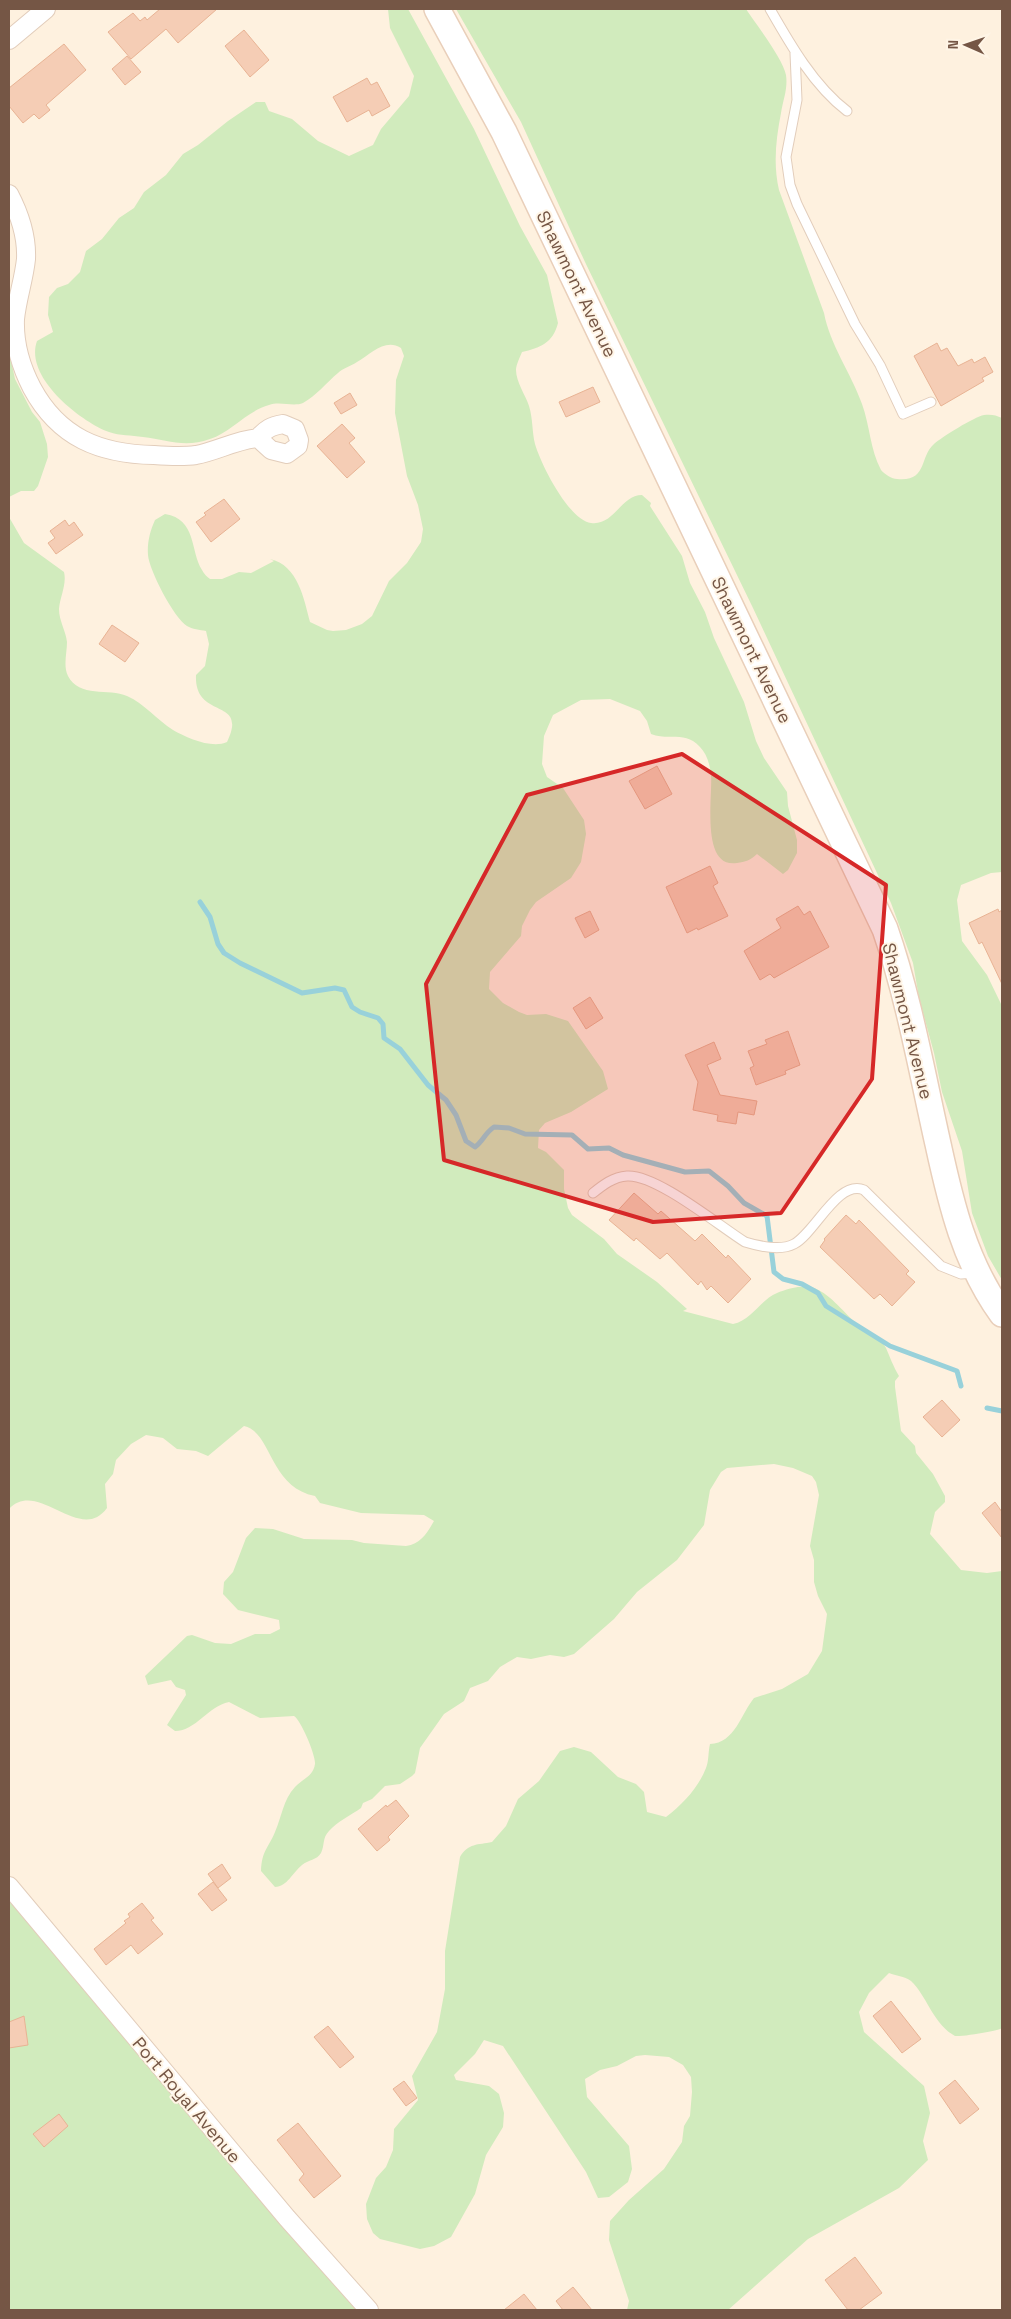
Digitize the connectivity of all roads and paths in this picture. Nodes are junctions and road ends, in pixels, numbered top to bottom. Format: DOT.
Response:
graph roads {
  1 [pos="46,9"];
  2 [pos="437,9"];
  3 [pos="770,9"];
  4 [pos="9,40"];
  5 [pos="795,53"];
  6 [pos="847,112"];
  7 [pos="9,194"];
  8 [pos="931,402"];
  9 [pos="258,438"];
  10 [pos="593,1193"];
  11 [pos="978,1273"];
  12 [pos="1002,1314"];
  13 [pos="9,1886"];
  14 [pos="369,2310"];
  1 -- 4 [label="street"];
  2 -- 11 [label="main road, Shawmont Avenue"];
  3 -- 5 [label="lane"];
  5 -- 6 [label="lane"];
  5 -- 8 [label="lane"];
  7 -- 9 [label="street"];
  10 -- 11 [label="lane"];
  11 -- 12 [label="main road, Shawmont Avenue"];
  13 -- 14 [label="street, Port Royal Avenue"];
}
